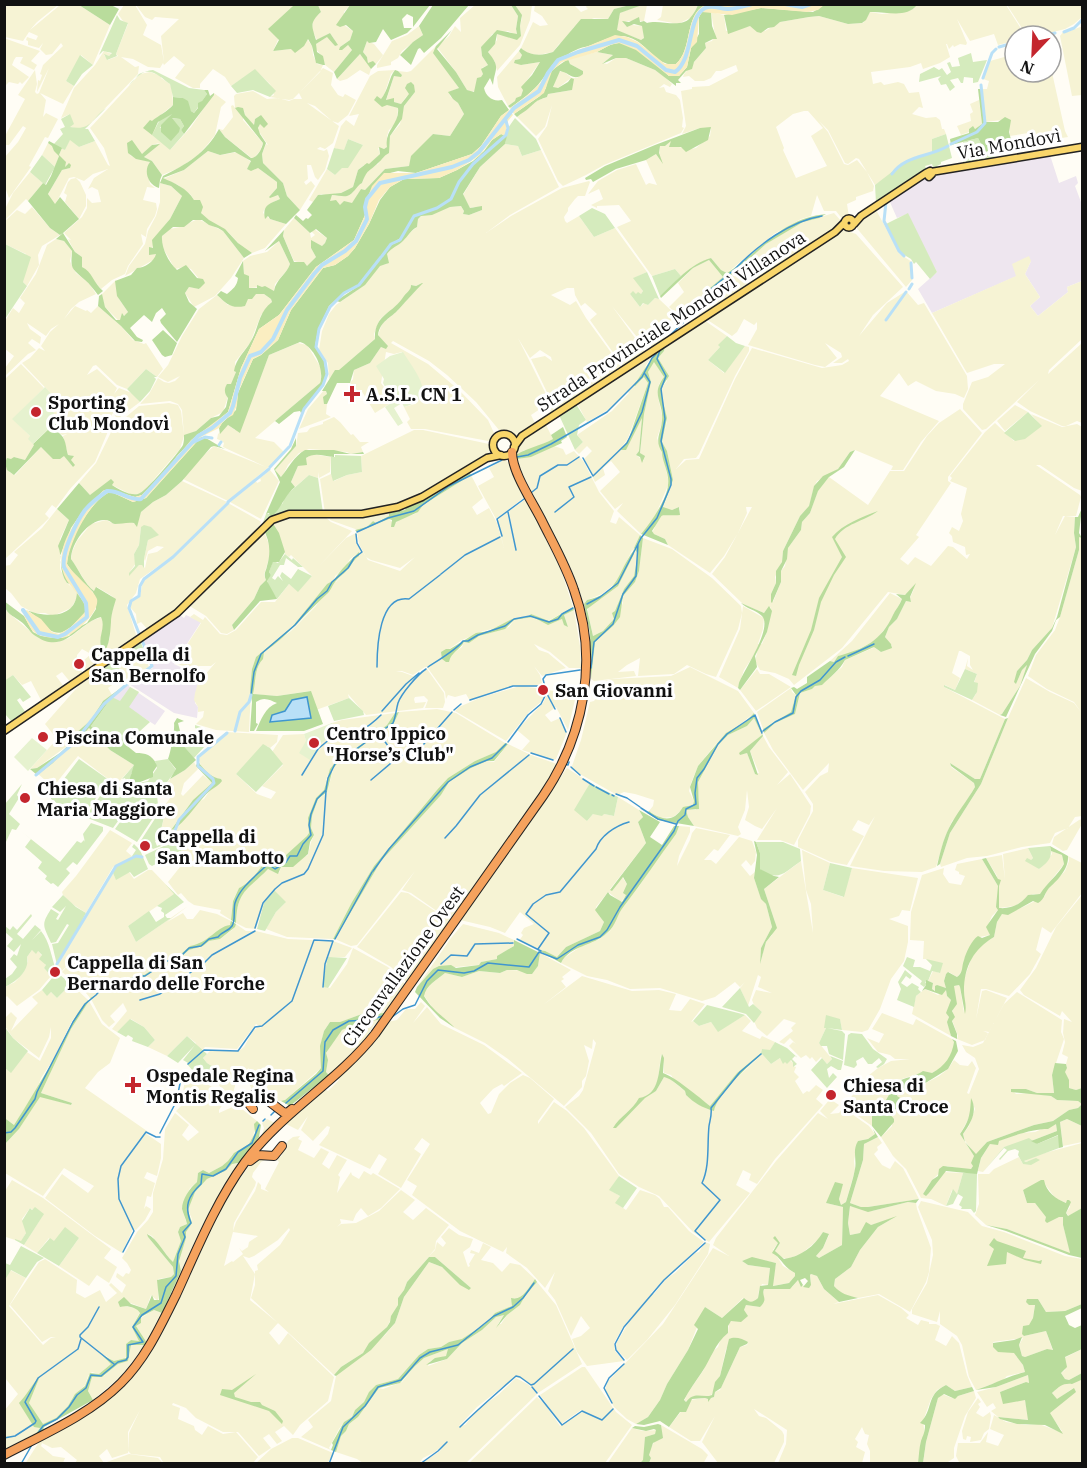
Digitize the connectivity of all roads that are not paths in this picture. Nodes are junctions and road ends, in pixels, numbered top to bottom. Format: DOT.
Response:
graph roads {
  1 [pos="1083,147"];
  2 [pos="849,223"];
  3 [pos="522,436"];
  4 [pos="511,437"];
  5 [pos="493,448"];
  6 [pos="508,452"];
  7 [pos="487,458"];
  8 [pos="4,731"];
  9 [pos="304,1101"];
  10 [pos="247,1103"];
  11 [pos="279,1110"];
  12 [pos="291,1112"];
  13 [pos="269,1134"];
  14 [pos="282,1146"];
  15 [pos="271,1156"];
  16 [pos="216,1209"];
  17 [pos="4,1455"];
  1 -- 2 [label="main road, Via Mondovì"];
  2 -- 3 [label="main road, Strada Provinciale Mondovì Villanova"];
  3 -- 4 [label="main road, Strada Provinciale Mondovì Villanova"];
  3 -- 6 [label="main road, Strada Provinciale Mondovì Villanova"];
  4 -- 5 [label="main road"];
  4 -- 6 [label="main road"];
  5 -- 6 [label="main road"];
  5 -- 7 [label="main road"];
  6 -- 7 [label="main road"];
  6 -- 9 [label="highway, Circonvallazione Ovest"];
  7 -- 8 [label="main road"];
  9 -- 11 [label="highway"];
  9 -- 12 [label="highway, Circonvallazione Ovest"];
  10 -- 11 [label="highway"];
  11 -- 13 [label="highway"];
  12 -- 13 [label="highway, Circonvallazione Ovest"];
  12 -- 15 [label="highway"];
  13 -- 16 [label="highway, Circonvallazione Ovest"];
  14 -- 15 [label="highway"];
  15 -- 16 [label="highway"];
  16 -- 17 [label="highway, Circonvallazione Ovest"];
}
